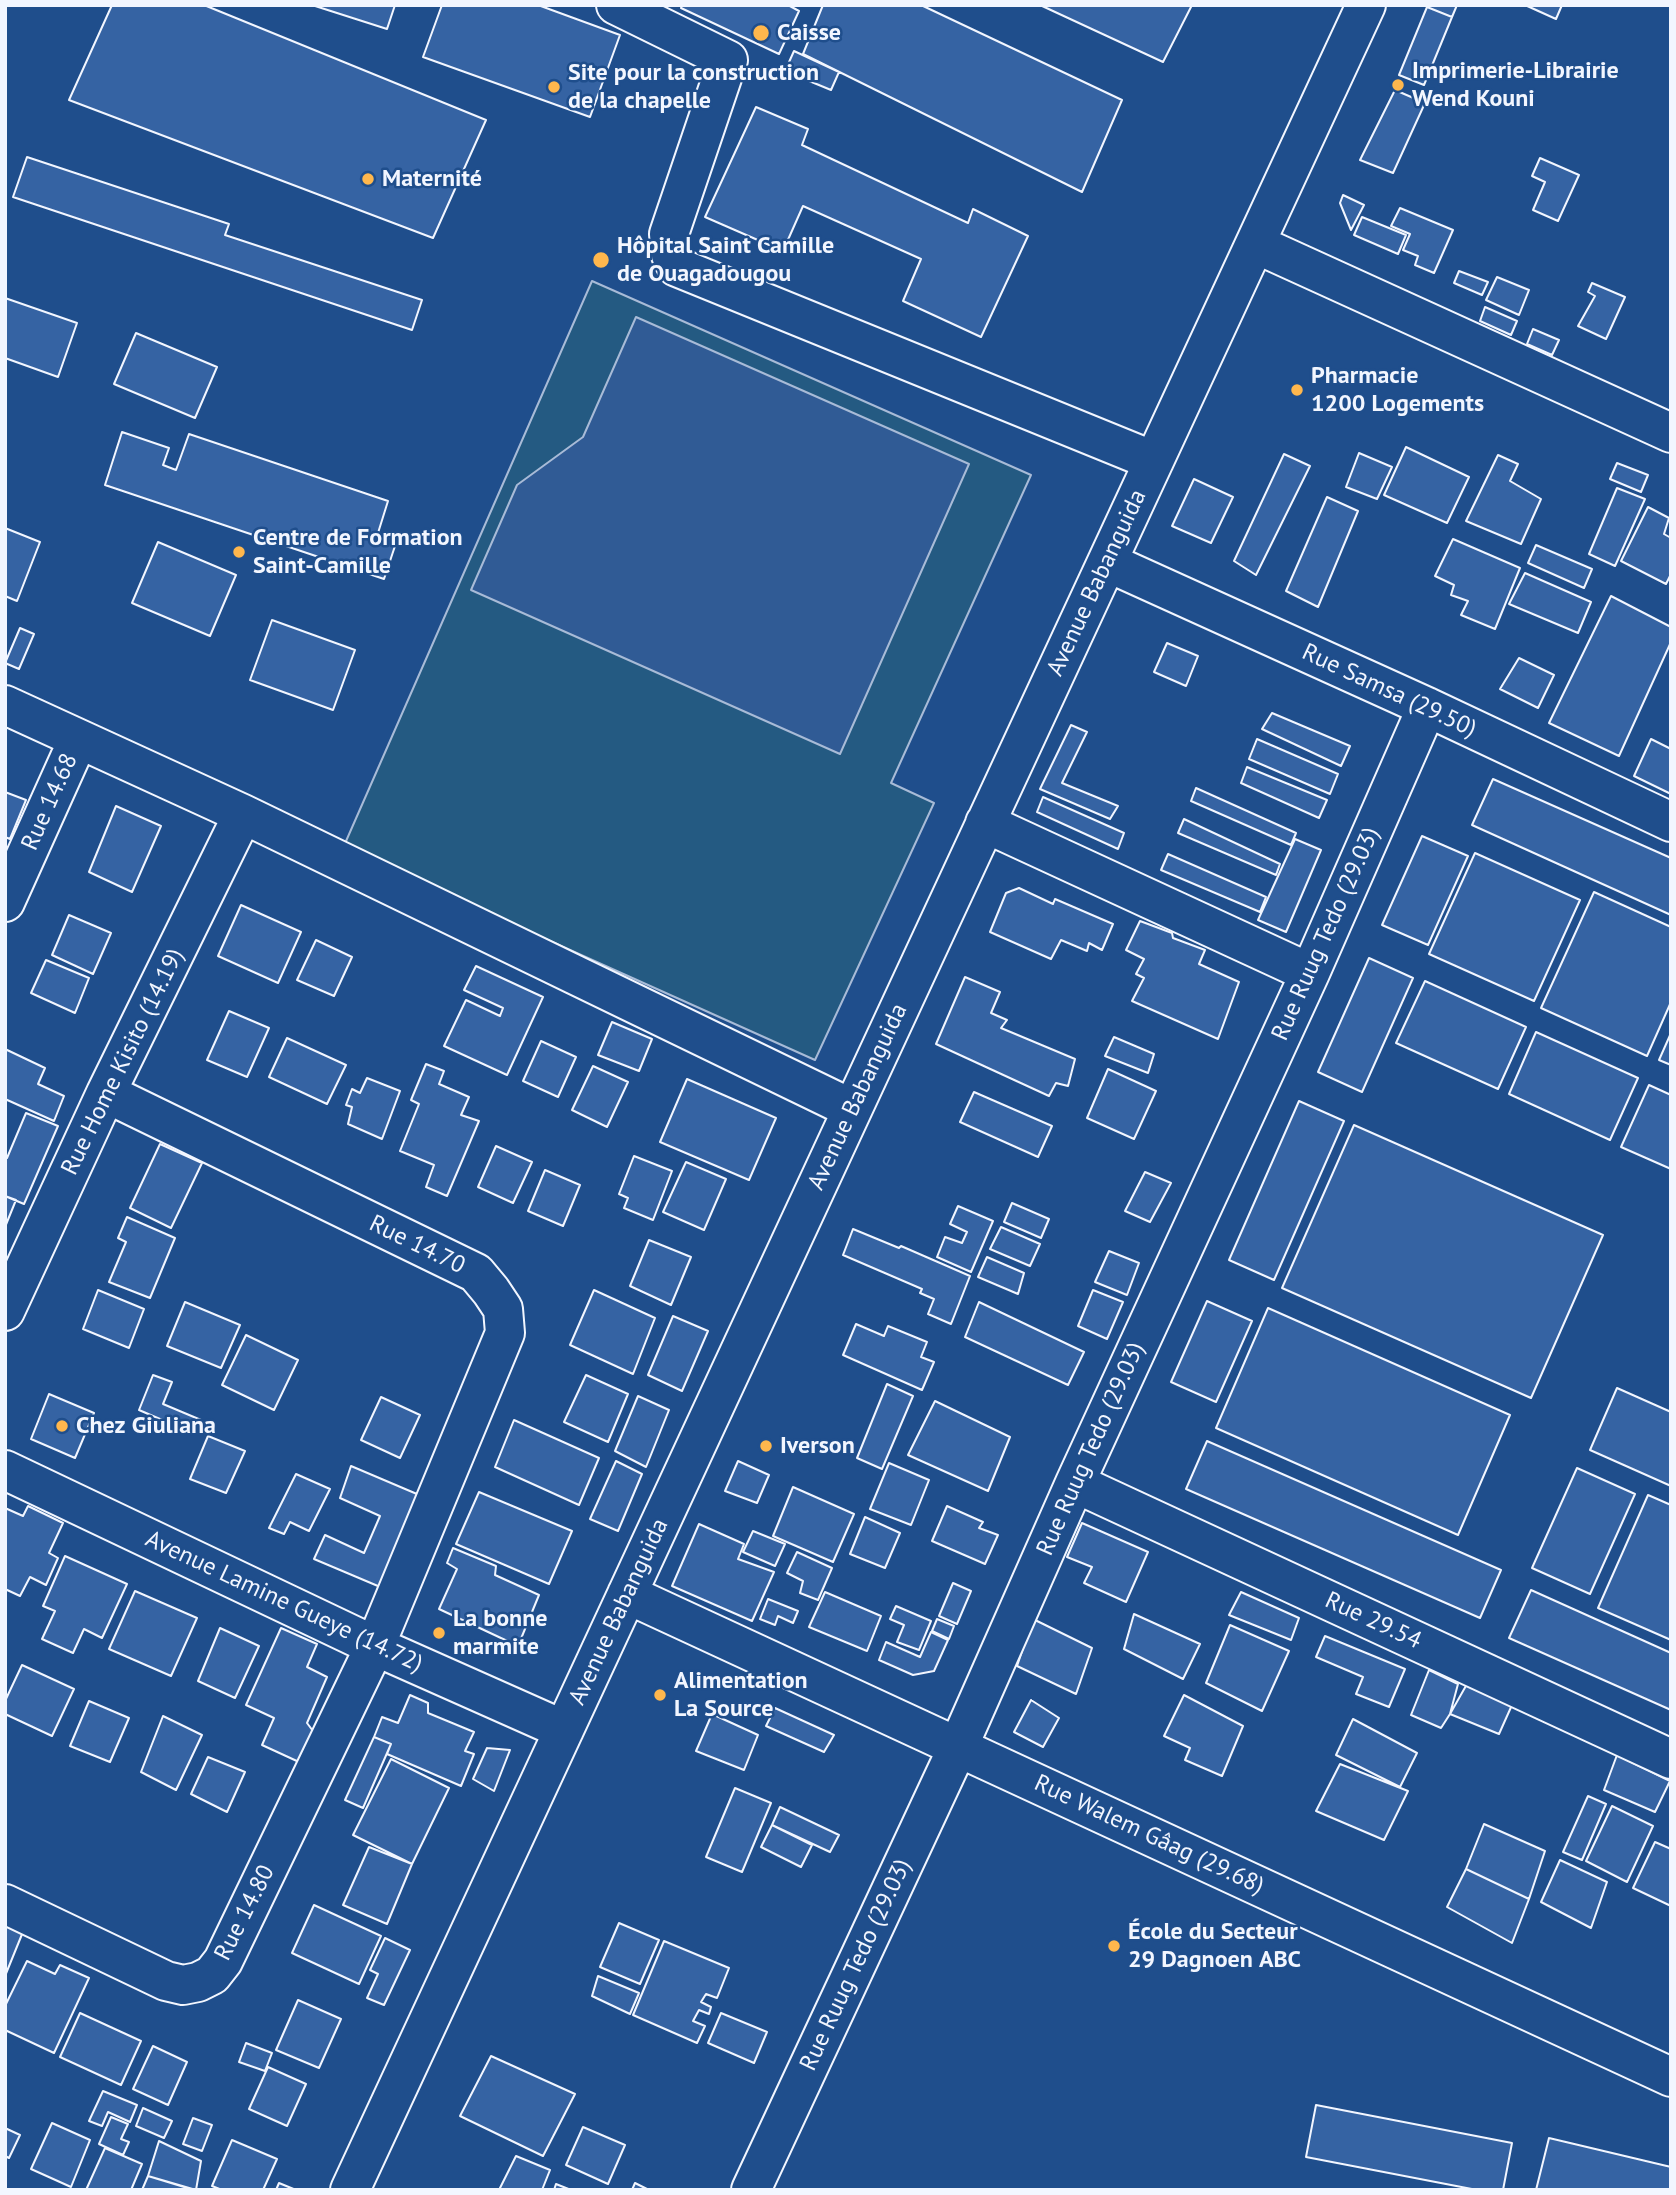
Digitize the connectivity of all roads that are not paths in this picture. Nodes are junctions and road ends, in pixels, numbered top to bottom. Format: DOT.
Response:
graph roads {
  1 [pos="616,5"];
  2 [pos="1366,5"];
  3 [pos="1255,244"];
  4 [pos="1671,433"];
  5 [pos="1154,461"];
  6 [pos="1107,562"];
  7 [pos="5,705"];
  8 [pos="1427,707"];
  9 [pos="78,740"];
  10 [pos="243,814"];
  11 [pos="1671,822"];
  12 [pos="985,823"];
  13 [pos="5,902"];
  14 [pos="1310,973"];
  15 [pos="106,1093"];
  16 [pos="852,1109"];
  17 [pos="5,1311"];
  18 [pos="5,1470"];
  19 [pos="1075,1483"];
  20 [pos="627,1594"];
  21 [pos="375,1646"];
  22 [pos="564,1730"];
  23 [pos="958,1747"];
  24 [pos="1671,1759"];
  25 [pos="5,1904"];
  26 [pos="1671,2077"];
  27 [pos="350,2190"];
  28 [pos="751,2190"];
  1 -- 5 [label="street"];
  2 -- 3 [label="street, Avenue Babanguida"];
  3 -- 4 [label="street"];
  3 -- 5 [label="street, Avenue Babanguida"];
  5 -- 6 [label="street, Avenue Babanguida"];
  6 -- 8 [label="street, Rue Samsa (29.50)"];
  6 -- 12 [label="street, Avenue Babanguida"];
  7 -- 9 [label="street"];
  8 -- 11 [label="street, Rue Samsa (29.50)"];
  8 -- 14 [label="street, Rue Ruug Tedo (29.03)"];
  9 -- 10 [label="street"];
  9 -- 13 [label="street, Rue 14.68"];
  10 -- 15 [label="street, Rue Home Kisito (14.19)"];
  10 -- 16 [label="street"];
  12 -- 14 [label="street"];
  12 -- 16 [label="street, Avenue Babanguida"];
  14 -- 19 [label="street, Rue Ruug Tedo (29.03)"];
  15 -- 17 [label="street, Rue Home Kisito (14.19)"];
  15 -- 21 [label="street, Rue 14.70"];
  16 -- 20 [label="street, Avenue Babanguida"];
  18 -- 21 [label="street, Avenue Lamine Gueye (14.72)"];
  19 -- 23 [label="street, Rue Ruug Tedo (29.03)"];
  19 -- 24 [label="street, Rue 29.54"];
  20 -- 22 [label="street, Avenue Babanguida"];
  20 -- 23 [label="street, Rue Walem Gâag (29.68)"];
  21 -- 22 [label="street, Avenue Lamine Gueye (14.72)"];
  21 -- 25 [label="street, Rue 14.80"];
  22 -- 27 [label="street, Avenue Babanguida"];
  23 -- 26 [label="street, Rue Walem Gâag (29.68)"];
  23 -- 28 [label="street, Rue Ruug Tedo (29.03)"];
}
